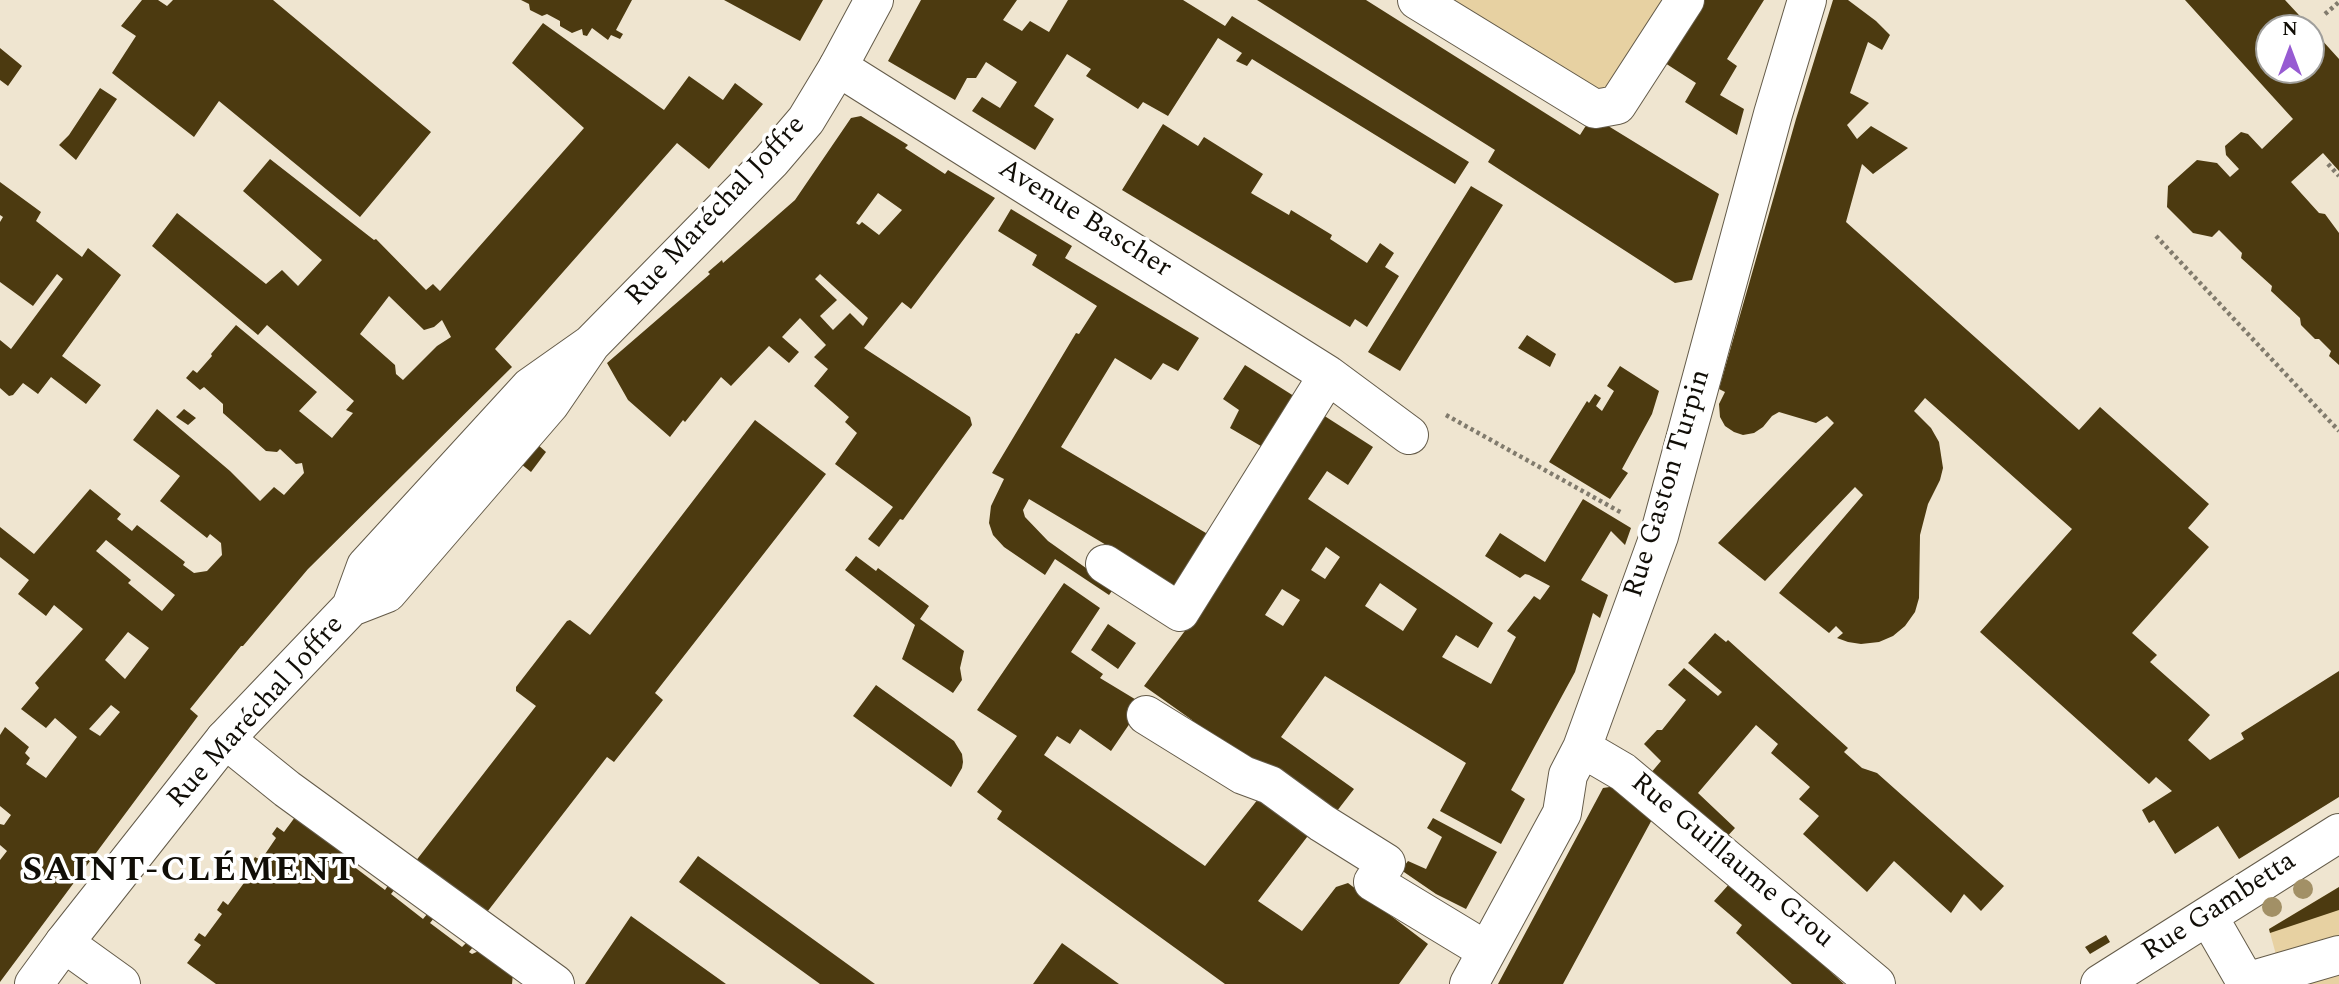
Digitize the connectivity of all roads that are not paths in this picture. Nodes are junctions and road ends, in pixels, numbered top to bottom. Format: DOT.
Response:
graph roads {
  1 [pos="874,0"];
  2 [pos="1417,0"];
  3 [pos="1685,0"];
  4 [pos="1807,0"];
  5 [pos="838,67"];
  6 [pos="1328,375"];
  7 [pos="1409,435"];
  8 [pos="1105,564"];
  9 [pos="1146,715"];
  10 [pos="225,739"];
  11 [pos="1582,748"];
  12 [pos="2339,833"];
  13 [pos="2208,916"];
  14 [pos="64,943"];
  15 [pos="1487,951"];
  16 [pos="2339,955"];
  17 [pos="544,976"];
  18 [pos="2247,983"];
  19 [pos="34,984"];
  20 [pos="121,984"];
  21 [pos="1469,984"];
  22 [pos="1876,984"];
  23 [pos="2101,984"];
  1 -- 5 [label="street, Rue Maréchal Joffre"];
  2 -- 3 [label="street"];
  4 -- 11 [label="street, Rue Gaston Turpin"];
  5 -- 6 [label="street, Avenue Bascher"];
  5 -- 10 [label="street, Rue Maréchal Joffre"];
  6 -- 7 [label="street, Avenue Bascher"];
  6 -- 8 [label="street"];
  9 -- 15 [label="street"];
  10 -- 14 [label="street, Rue Maréchal Joffre"];
  10 -- 17 [label="street"];
  11 -- 15 [label="street, Rue Gaston Turpin"];
  11 -- 22 [label="street, Rue Guillaume Grou"];
  12 -- 13 [label="street, Rue Gambetta"];
  13 -- 18 [label="street"];
  13 -- 23 [label="street, Rue Gambetta"];
  14 -- 19 [label="street, Rue Maréchal Joffre"];
  14 -- 20 [label="street"];
  15 -- 21 [label="street, Rue Gaston Turpin"];
  16 -- 18 [label="street"];
}
